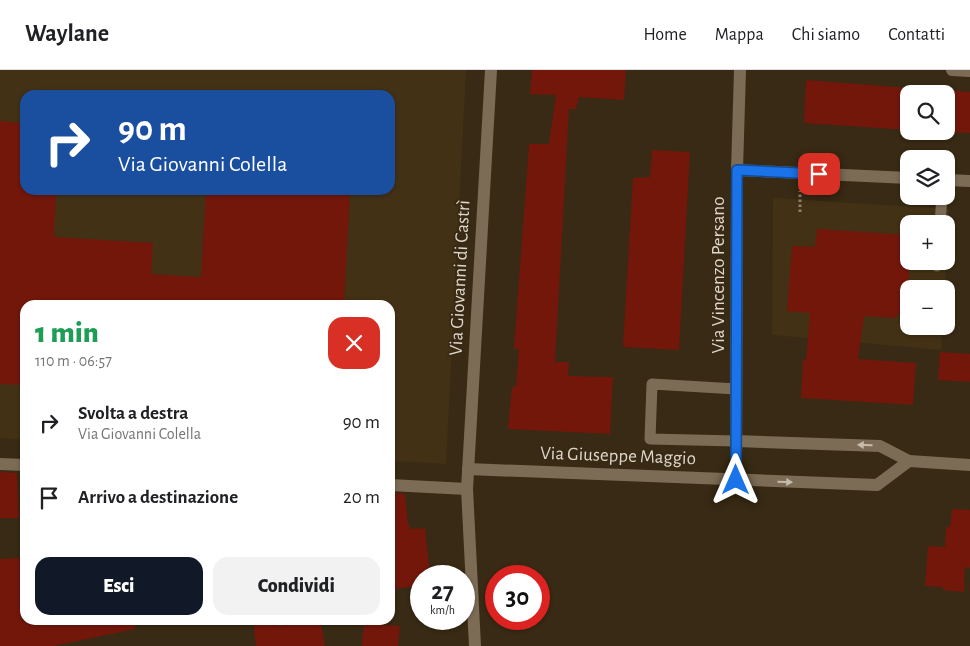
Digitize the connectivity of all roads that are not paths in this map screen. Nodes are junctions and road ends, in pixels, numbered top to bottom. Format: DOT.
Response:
graph roads {
  1 [pos="491,70"];
  2 [pos="740,70"];
  3 [pos="952,70"];
  4 [pos="970,71"];
  5 [pos="737,170"];
  6 [pos="900,178"];
  7 [pos="955,180"];
  8 [pos="970,181"];
  9 [pos="736,389"];
  10 [pos="736,441"];
  11 [pos="909,461"];
  12 [pos="0,464"];
  13 [pos="20,465"];
  14 [pos="970,465"];
  15 [pos="468,469"];
  16 [pos="736,480"];
  17 [pos="395,485"];
  18 [pos="467,489"];
  19 [pos="475,646"];
  1 -- 15 [label="street, Via Giovanni di Castrì"];
  2 -- 5 [label="street, Via Vincenzo Persano"];
  3 -- 4 [label="street"];
  5 -- 6 [label="street"];
  5 -- 9 [label="street, Via Vincenzo Persano"];
  7 -- 8 [label="street"];
  9 -- 10 [label="street, Via Vincenzo Persano"];
  9 -- 10 [label="lane"];
  11 -- 10 [label="street, one-way"];
  10 -- 16 [label="street, Via Vincenzo Persano"];
  11 -- 14 [label="street"];
  16 -- 11 [label="street, Via Giuseppe Maggio, one-way"];
  12 -- 13 [label="street"];
  15 -- 16 [label="street, Via Giuseppe Maggio"];
  15 -- 18 [label="street, Via Giovanni di Castrì"];
  17 -- 18 [label="street"];
  18 -- 19 [label="street, Via Giovanni di Castrì"];
}
